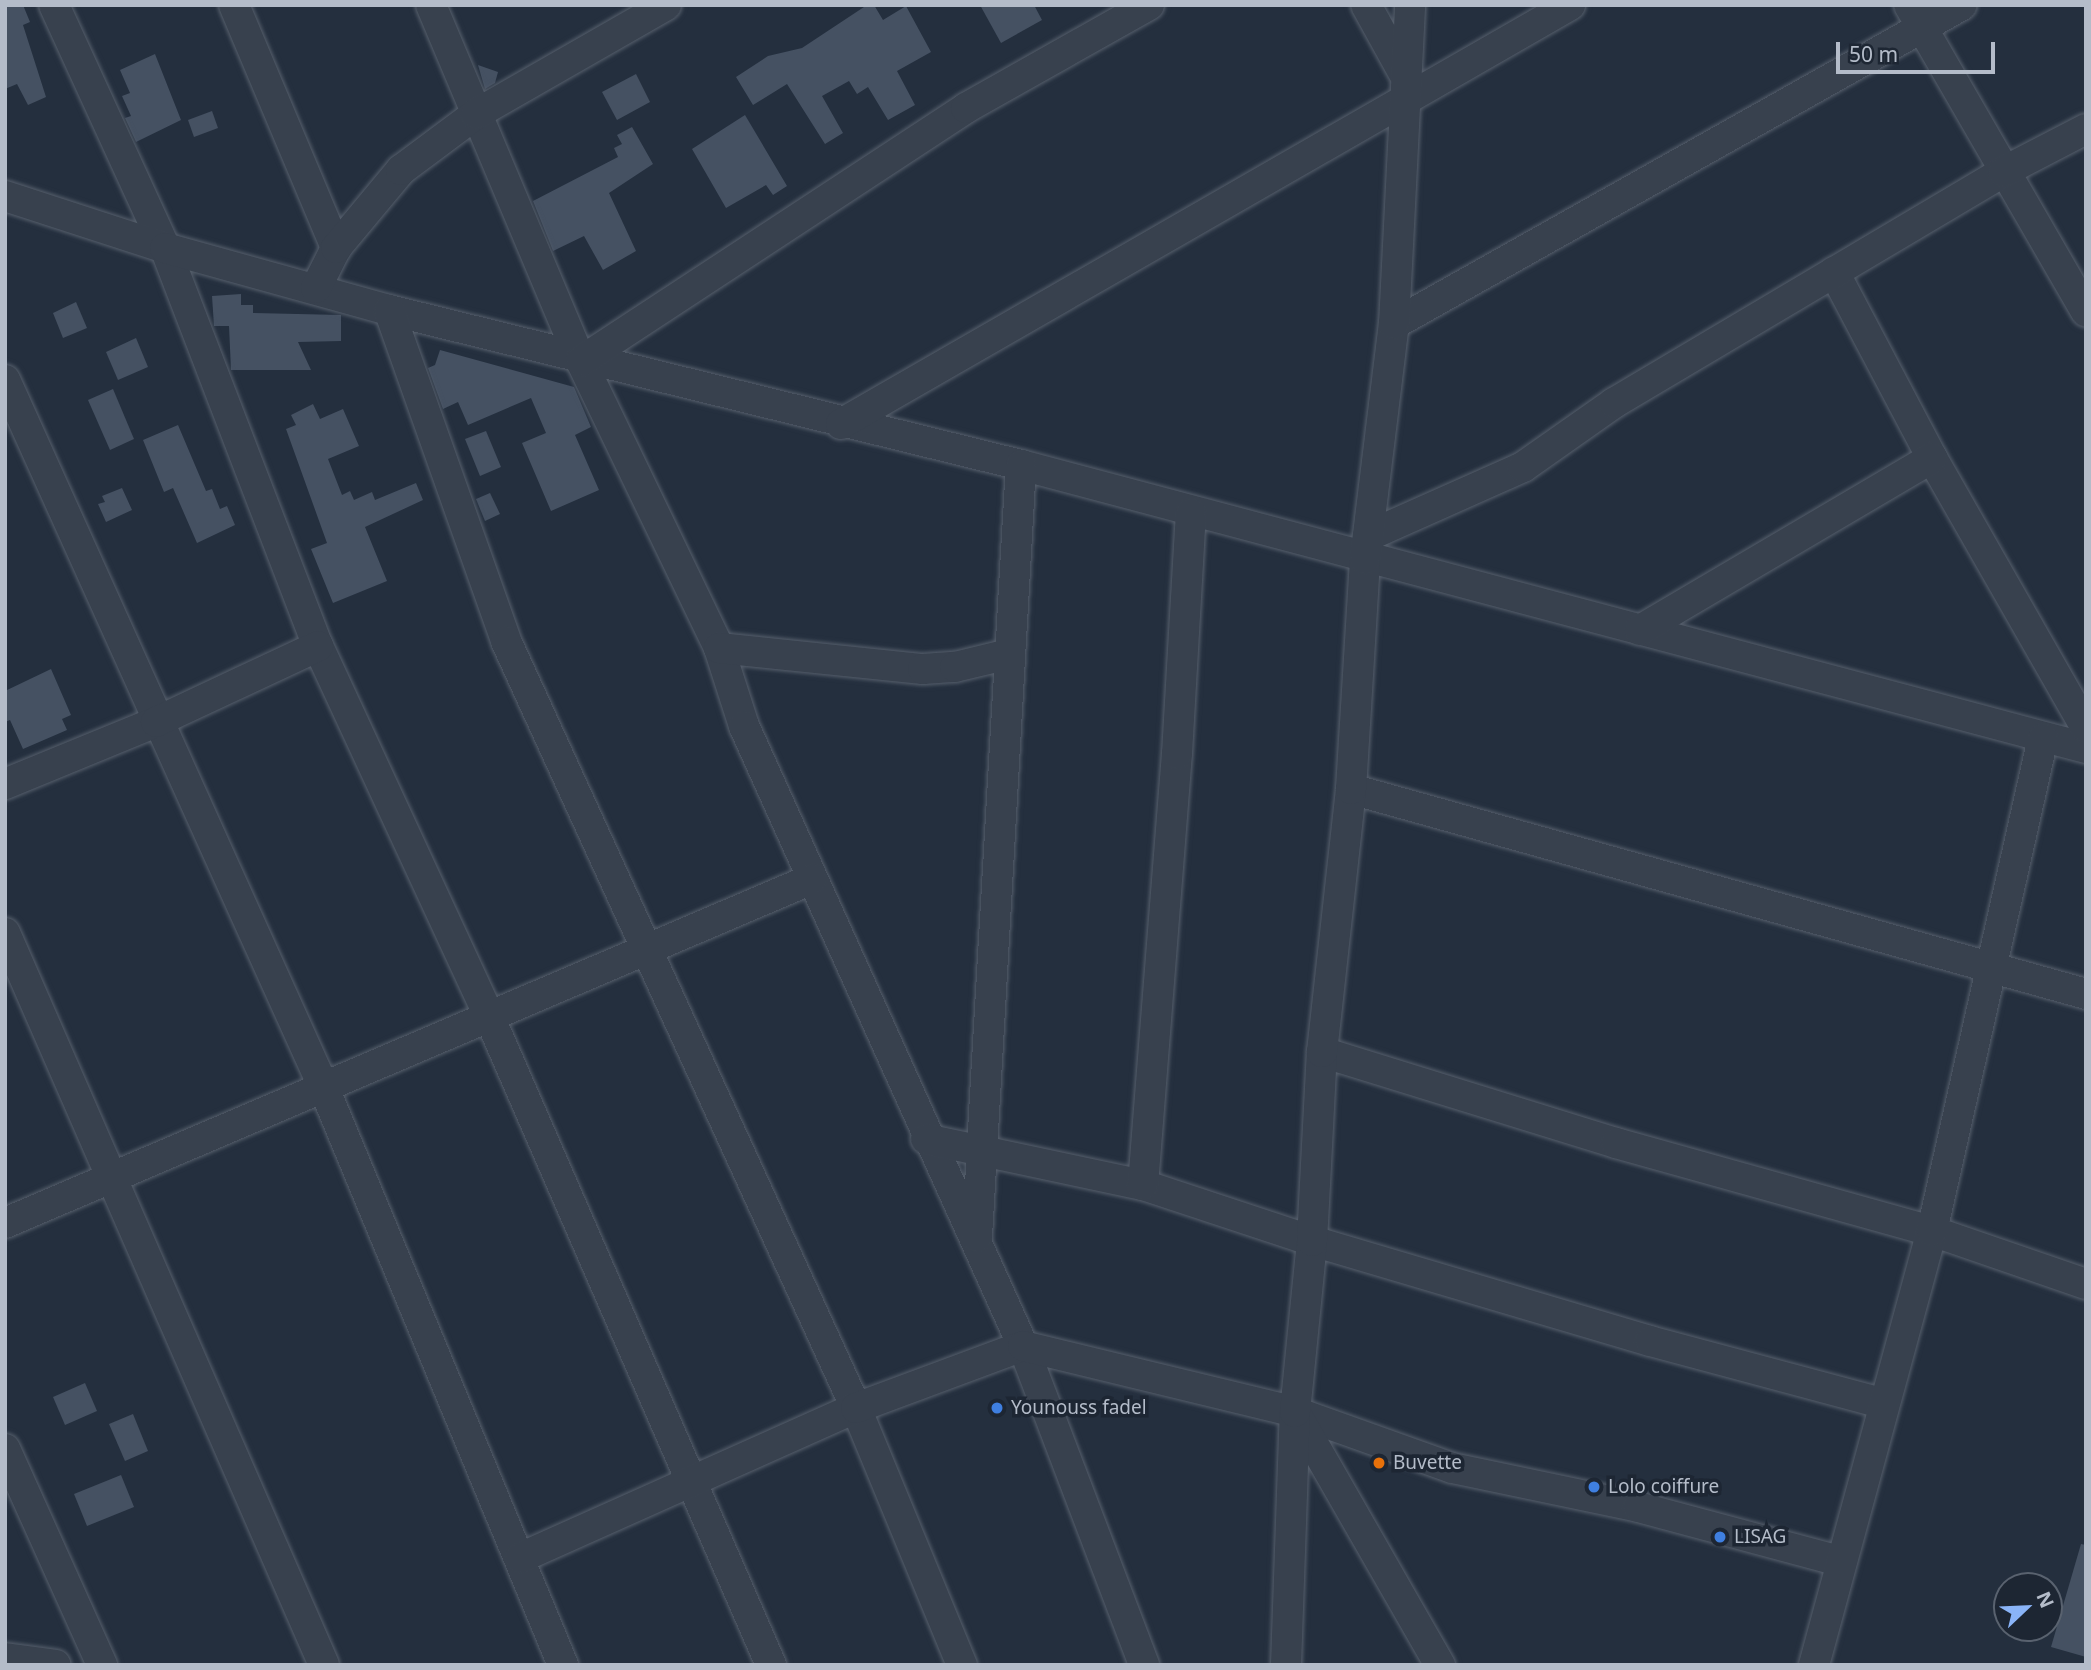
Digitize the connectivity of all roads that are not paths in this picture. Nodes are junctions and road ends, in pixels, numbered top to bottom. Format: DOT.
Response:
graph roads {
  1 [pos="54,5"];
  2 [pos="234,5"];
  3 [pos="431,5"];
  4 [pos="666,5"];
  5 [pos="1149,5"];
  6 [pos="1366,5"];
  7 [pos="1410,5"];
  8 [pos="1570,5"];
  9 [pos="1962,5"];
  10 [pos="1916,17"];
  11 [pos="1404,72"];
  12 [pos="1405,104"];
  13 [pos="476,114"];
  14 [pos="2086,129"];
  15 [pos="2003,172"];
  16 [pos="5,196"];
  17 [pos="165,248"];
  18 [pos="336,248"];
  19 [pos="1834,272"];
  20 [pos="316,288"];
  21 [pos="389,310"];
  22 [pos="2086,311"];
  23 [pos="1394,324"];
  24 [pos="582,361"];
  25 [pos="5,380"];
  26 [pos="841,424"];
  27 [pos="1932,458"];
  28 [pos="1021,465"];
  29 [pos="1191,513"];
  30 [pos="1366,547"];
  31 [pos="1640,630"];
  32 [pos="318,646"];
  33 [pos="719,648"];
  34 [pos="1009,654"];
  35 [pos="156,722"];
  36 [pos="2086,728"];
  37 [pos="2043,738"];
  38 [pos="2086,748"];
  39 [pos="5,784"];
  40 [pos="1351,789"];
  41 [pos="812,879"];
  42 [pos="5,933"];
  43 [pos="644,950"];
  44 [pos="1991,968"];
  45 [pos="2086,994"];
  46 [pos="489,1016"];
  47 [pos="1322,1052"];
  48 [pos="324,1088"];
  49 [pos="926,1139"];
  50 [pos="984,1149"];
  51 [pos="111,1178"];
  52 [pos="1143,1185"];
  53 [pos="5,1223"];
  54 [pos="1932,1231"];
  55 [pos="977,1238"];
  56 [pos="1312,1241"];
  57 [pos="2086,1284"];
  58 [pos="1023,1346"];
  59 [pos="1882,1403"];
  60 [pos="856,1408"];
  61 [pos="1294,1412"];
  62 [pos="5,1449"];
  63 [pos="691,1483"];
  64 [pos="520,1558"];
  65 [pos="1840,1561"];
  66 [pos="5,1658"];
  67 [pos="56,1665"];
  68 [pos="102,1665"];
  69 [pos="324,1665"];
  70 [pos="563,1665"];
  71 [pos="771,1665"];
  72 [pos="962,1665"];
  73 [pos="1144,1665"];
  74 [pos="1286,1665"];
  75 [pos="1440,1665"];
  76 [pos="1814,1665"];
  1 -- 17 [label="street"];
  2 -- 18 [label="street"];
  3 -- 13 [label="street"];
  4 -- 13 [label="street"];
  5 -- 24 [label="street"];
  6 -- 11 [label="street"];
  7 -- 11 [label="street"];
  8 -- 12 [label="street"];
  9 -- 10 [label="street"];
  10 -- 15 [label="street"];
  10 -- 23 [label="street"];
  11 -- 12 [label="street"];
  12 -- 23 [label="street"];
  12 -- 26 [label="street"];
  13 -- 18 [label="street"];
  13 -- 24 [label="street"];
  14 -- 15 [label="street"];
  15 -- 19 [label="street"];
  15 -- 22 [label="street"];
  16 -- 17 [label="street"];
  17 -- 20 [label="street"];
  17 -- 32 [label="street"];
  18 -- 20 [label="street"];
  19 -- 27 [label="street"];
  19 -- 30 [label="street"];
  20 -- 21 [label="street"];
  21 -- 24 [label="street"];
  21 -- 43 [label="street"];
  23 -- 30 [label="street"];
  24 -- 26 [label="street"];
  24 -- 33 [label="street"];
  25 -- 35 [label="street"];
  26 -- 28 [label="street"];
  27 -- 31 [label="street"];
  27 -- 36 [label="street"];
  28 -- 29 [label="street"];
  28 -- 34 [label="street"];
  29 -- 30 [label="street"];
  29 -- 52 [label="street"];
  30 -- 31 [label="street"];
  30 -- 40 [label="street"];
  31 -- 37 [label="street"];
  32 -- 35 [label="street"];
  32 -- 46 [label="street"];
  33 -- 34 [label="street"];
  33 -- 41 [label="street"];
  34 -- 50 [label="street"];
  35 -- 39 [label="street"];
  35 -- 48 [label="street"];
  37 -- 38 [label="street"];
  37 -- 44 [label="street"];
  40 -- 44 [label="street"];
  40 -- 47 [label="street"];
  41 -- 43 [label="street"];
  41 -- 49 [label="street"];
  42 -- 51 [label="street"];
  43 -- 46 [label="street"];
  43 -- 60 [label="street"];
  44 -- 45 [label="street"];
  44 -- 54 [label="street"];
  46 -- 48 [label="street"];
  46 -- 63 [label="street"];
  47 -- 54 [label="street"];
  47 -- 56 [label="street"];
  48 -- 51 [label="street"];
  48 -- 64 [label="street"];
  49 -- 50 [label="street"];
  49 -- 55 [label="street"];
  50 -- 52 [label="street"];
  50 -- 55 [label="street"];
  51 -- 53 [label="street"];
  51 -- 69 [label="street"];
  52 -- 56 [label="street"];
  54 -- 57 [label="street"];
  54 -- 59 [label="street"];
  55 -- 58 [label="street"];
  56 -- 59 [label="street"];
  56 -- 61 [label="street"];
  58 -- 60 [label="street"];
  58 -- 61 [label="street"];
  58 -- 73 [label="street"];
  59 -- 65 [label="street"];
  60 -- 63 [label="street"];
  60 -- 72 [label="street"];
  61 -- 65 [label="street"];
  61 -- 74 [label="street"];
  61 -- 75 [label="street"];
  62 -- 68 [label="street"];
  63 -- 64 [label="street"];
  63 -- 71 [label="street"];
  64 -- 70 [label="street"];
  65 -- 76 [label="street"];
  66 -- 67 [label="street"];
}
